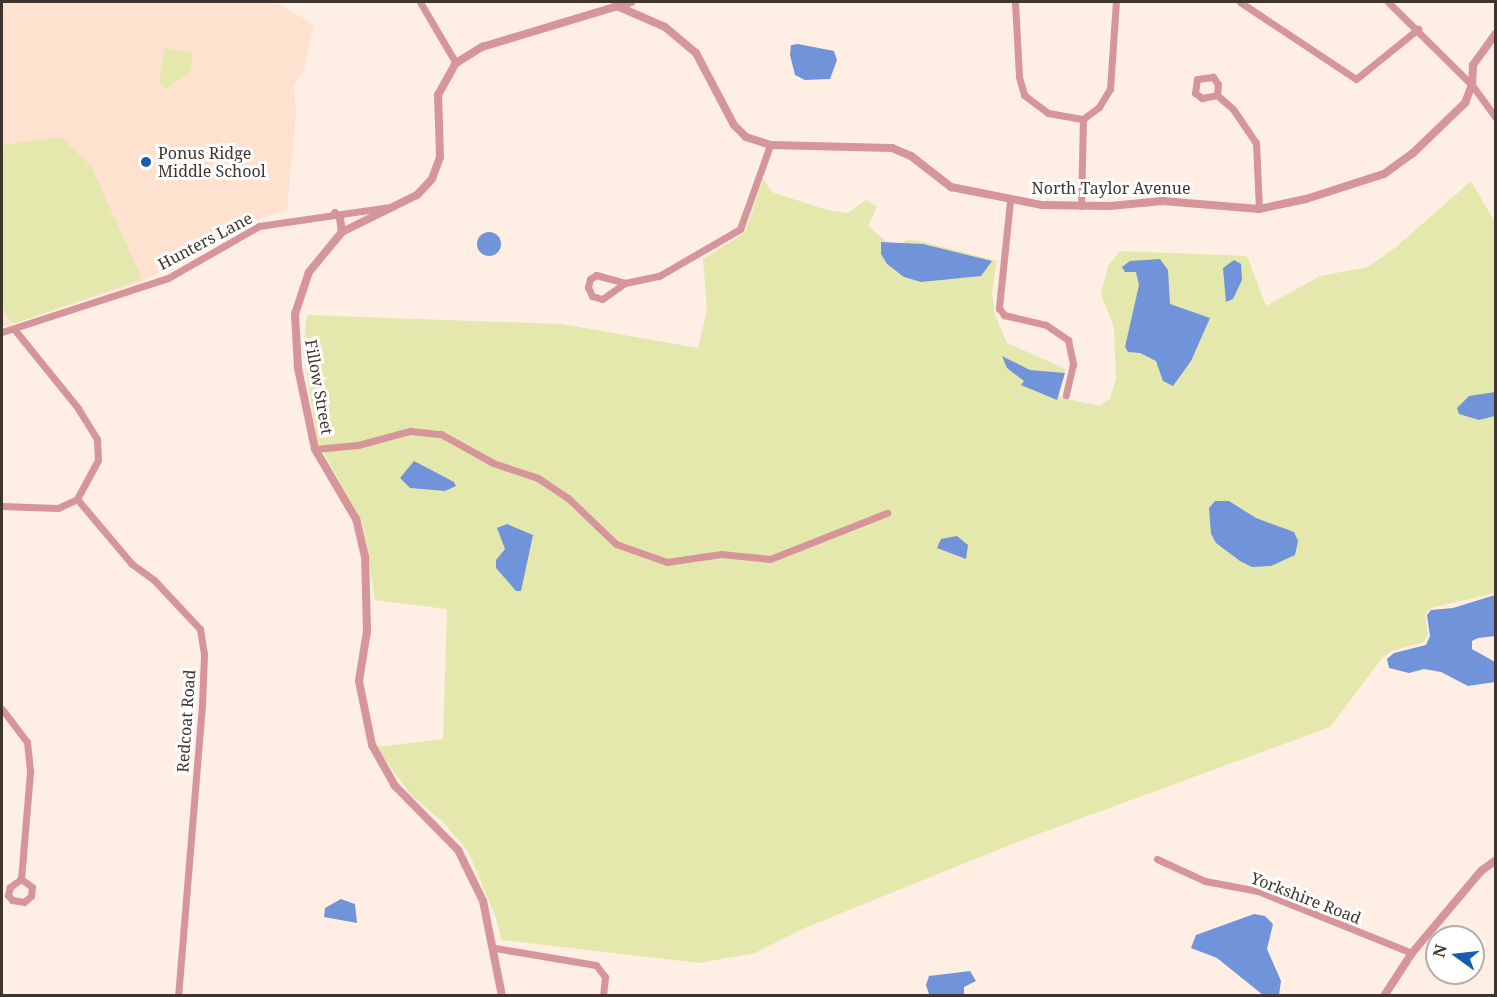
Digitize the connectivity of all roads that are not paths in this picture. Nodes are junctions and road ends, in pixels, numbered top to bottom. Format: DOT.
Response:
graph roads {
  1 [pos="420,2"];
  2 [pos="631,2"];
  3 [pos="1015,2"];
  4 [pos="1116,2"];
  5 [pos="1240,2"];
  6 [pos="1388,2"];
  7 [pos="617,6"];
  8 [pos="1418,29"];
  9 [pos="1496,33"];
  10 [pos="456,63"];
  11 [pos="1472,85"];
  12 [pos="1217,95"];
  13 [pos="1496,118"];
  14 [pos="1083,119"];
  15 [pos="770,146"];
  16 [pos="1010,201"];
  17 [pos="1081,206"];
  18 [pos="392,207"];
  19 [pos="1259,209"];
  20 [pos="335,213"];
  21 [pos="342,232"];
  22 [pos="625,283"];
  23 [pos="14,329"];
  24 [pos="2,332"];
  25 [pos="1066,395"];
  26 [pos="315,449"];
  27 [pos="77,498"];
  28 [pos="2,506"];
  29 [pos="887,513"];
  30 [pos="2,710"];
  31 [pos="1156,858"];
  32 [pos="1496,860"];
  33 [pos="21,879"];
  34 [pos="495,948"];
  35 [pos="1412,953"];
  36 [pos="178,996"];
  37 [pos="502,996"];
  38 [pos="603,996"];
  39 [pos="1384,996"];
  1 -- 10 [label="street"];
  2 -- 7 [label="street, Fillow Street"];
  3 -- 14 [label="street"];
  4 -- 14 [label="street"];
  5 -- 8 [label="street"];
  6 -- 8 [label="street"];
  7 -- 10 [label="street, Fillow Street"];
  7 -- 15 [label="street, North Taylor Avenue"];
  8 -- 11 [label="street"];
  9 -- 11 [label="street, North Taylor Avenue"];
  10 -- 18 [label="street, Fillow Street"];
  11 -- 13 [label="street"];
  11 -- 19 [label="street, North Taylor Avenue"];
  12 -- 19 [label="street"];
  14 -- 17 [label="street"];
  15 -- 16 [label="street, North Taylor Avenue"];
  15 -- 22 [label="street"];
  16 -- 17 [label="street, North Taylor Avenue"];
  16 -- 25 [label="street"];
  17 -- 19 [label="street, North Taylor Avenue"];
  18 -- 20 [label="street, Hunters Lane"];
  18 -- 21 [label="street, Fillow Street"];
  20 -- 21 [label="street"];
  20 -- 23 [label="street, Hunters Lane"];
  21 -- 26 [label="street, Fillow Street"];
  22 -- 22 [label="street"];
  23 -- 24 [label="street, Hunters Lane"];
  23 -- 27 [label="street"];
  26 -- 29 [label="street"];
  26 -- 34 [label="street, Fillow Street"];
  27 -- 28 [label="street"];
  27 -- 36 [label="street, Redcoat Road"];
  30 -- 33 [label="street"];
  31 -- 35 [label="street, Yorkshire Road"];
  32 -- 35 [label="street"];
  34 -- 37 [label="street, Fillow Street"];
  34 -- 38 [label="street"];
  35 -- 39 [label="street"];
}
